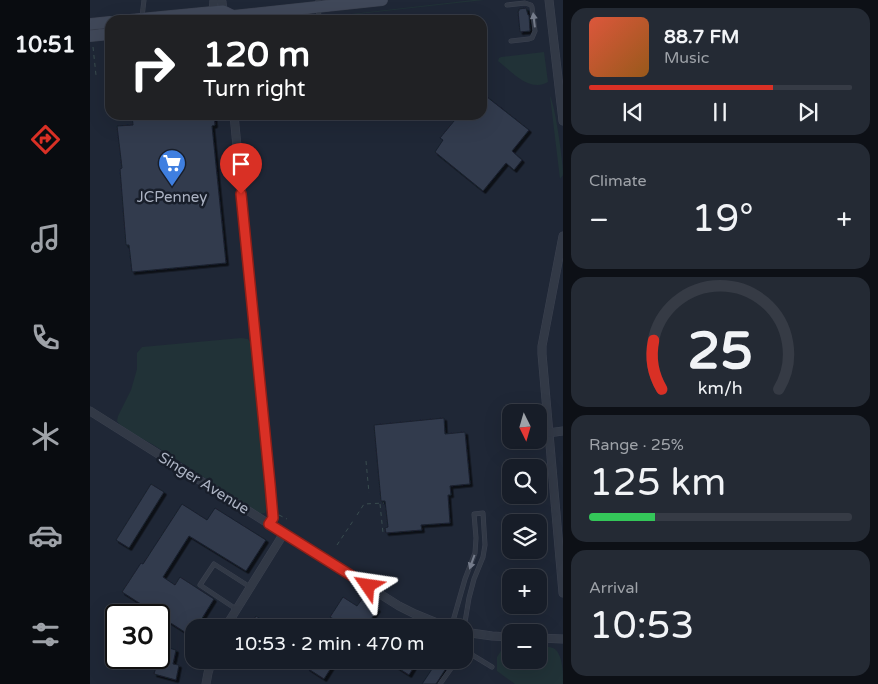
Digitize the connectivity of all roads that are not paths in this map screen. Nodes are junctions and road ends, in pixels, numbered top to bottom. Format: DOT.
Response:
graph roads {
  1 [pos="144,0"];
  2 [pos="382,0"];
  3 [pos="549,0"];
  4 [pos="318,3"];
  5 [pos="507,5"];
  6 [pos="221,12"];
  7 [pos="142,15"];
  8 [pos="187,15"];
  9 [pos="105,22"];
  10 [pos="90,24"];
  11 [pos="105,36"];
  12 [pos="511,41"];
  13 [pos="91,42"];
  14 [pos="234,120"];
  15 [pos="563,121"];
  16 [pos="563,236"];
  17 [pos="545,404"];
  18 [pos="90,411"];
  19 [pos="563,431"];
  20 [pos="548,433"];
  21 [pos="269,524"];
  22 [pos="284,533"];
  23 [pos="250,587"];
  24 [pos="563,593"];
  25 [pos="236,609"];
  26 [pos="230,619"];
  27 [pos="425,619"];
  28 [pos="453,619"];
  29 [pos="466,619"];
  30 [pos="473,632"];
  31 [pos="502,637"];
  32 [pos="547,638"];
  33 [pos="563,639"];
  34 [pos="473,655"];
  35 [pos="492,667"];
  36 [pos="209,669"];
  37 [pos="451,669"];
  38 [pos="206,684"];
  39 [pos="440,684"];
  1 -- 7 [label="lane"];
  2 -- 4 [label="main road"];
  3 -- 15 [label="street"];
  4 -- 6 [label="main road"];
  12 -- 5 [label="lane, one-way"];
  6 -- 8 [label="main road"];
  9 -- 10 [label="main road"];
  11 -- 13 [label="main road"];
  14 -- 21 [label="street"];
  16 -- 17 [label="street"];
  18 -- 21 [label="street, Singer Avenue"];
  19 -- 20 [label="street"];
  20 -- 24 [label="street"];
  21 -- 22 [label="street, Singer Avenue"];
  22 -- 23 [label="street"];
  22 -- 27 [label="street, Singer Avenue"];
  23 -- 25 [label="street"];
  23 -- 25 [label="lane"];
  25 -- 26 [label="street"];
  29 -- 28 [label="lane, one-way"];
  30 -- 31 [label="street"];
  32 -- 33 [label="street"];
  34 -- 35 [label="lane"];
  36 -- 38 [label="street"];
  37 -- 39 [label="lane"];
}
